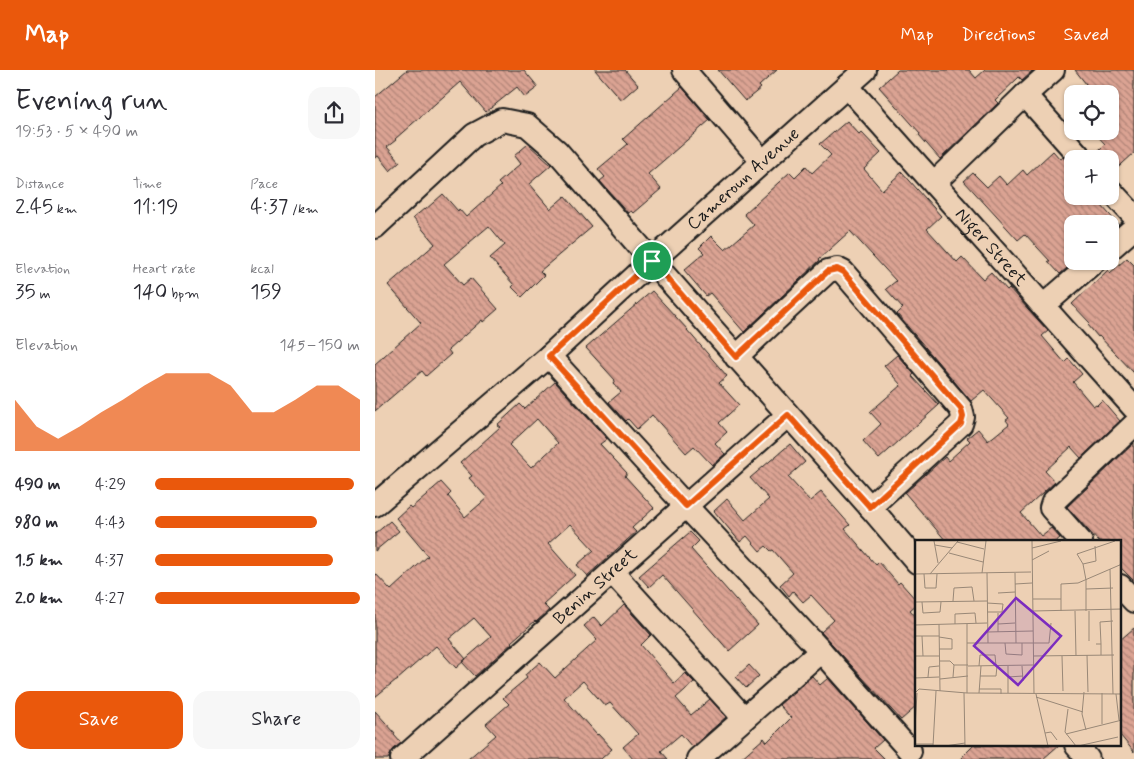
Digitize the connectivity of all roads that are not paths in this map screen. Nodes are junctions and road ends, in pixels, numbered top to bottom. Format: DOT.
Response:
graph roads {
  1 [pos="684,70"];
  2 [pos="865,70"];
  3 [pos="1053,70"];
  4 [pos="847,86"];
  5 [pos="1025,95"];
  6 [pos="1074,150"];
  7 [pos="762,161"];
  8 [pos="934,183"];
  9 [pos="1119,200"];
  10 [pos="1134,216"];
  11 [pos="375,227"];
  12 [pos="1134,228"];
  13 [pos="1119,241"];
  14 [pos="652,261"];
  15 [pos="1085,270"];
  16 [pos="1043,306"];
  17 [pos="549,356"];
  18 [pos="736,357"];
  19 [pos="1134,411"];
  20 [pos="788,415"];
  21 [pos="375,505"];
  22 [pos="686,506"];
  23 [pos="870,507"];
  24 [pos="1079,540"];
  25 [pos="915,560"];
  26 [pos="612,572"];
  27 [pos="1121,587"];
  28 [pos="1134,602"];
  29 [pos="821,651"];
  30 [pos="744,718"];
  31 [pos="1077,746"];
  32 [pos="909,752"];
  33 [pos="402,759"];
  34 [pos="698,759"];
  35 [pos="1088,759"];
  1 -- 7 [label="street"];
  2 -- 4 [label="street, Cameroun Avenue"];
  3 -- 5 [label="street"];
  4 -- 7 [label="street, Cameroun Avenue"];
  4 -- 8 [label="street, Niger Street"];
  5 -- 6 [label="street"];
  5 -- 8 [label="street"];
  7 -- 14 [label="street, Cameroun Avenue"];
  8 -- 16 [label="street, Niger Street"];
  9 -- 10 [label="street"];
  11 -- 14 [label="street"];
  12 -- 13 [label="street"];
  14 -- 17 [label="street, Cameroun Avenue"];
  14 -- 18 [label="street"];
  15 -- 16 [label="street"];
  16 -- 19 [label="street, Niger Street"];
  17 -- 21 [label="street, Cameroun Avenue"];
  17 -- 22 [label="street"];
  18 -- 20 [label="street"];
  18 -- 23 [label="street"];
  19 -- 24 [label="street"];
  20 -- 22 [label="street, Benin Street"];
  20 -- 23 [label="street"];
  22 -- 26 [label="street, Benin Street"];
  22 -- 29 [label="street"];
  23 -- 25 [label="street"];
  26 -- 30 [label="street"];
  26 -- 33 [label="street, Benin Street"];
  27 -- 28 [label="street"];
  29 -- 30 [label="street"];
  29 -- 32 [label="street"];
  30 -- 34 [label="street"];
  31 -- 35 [label="street"];
}
